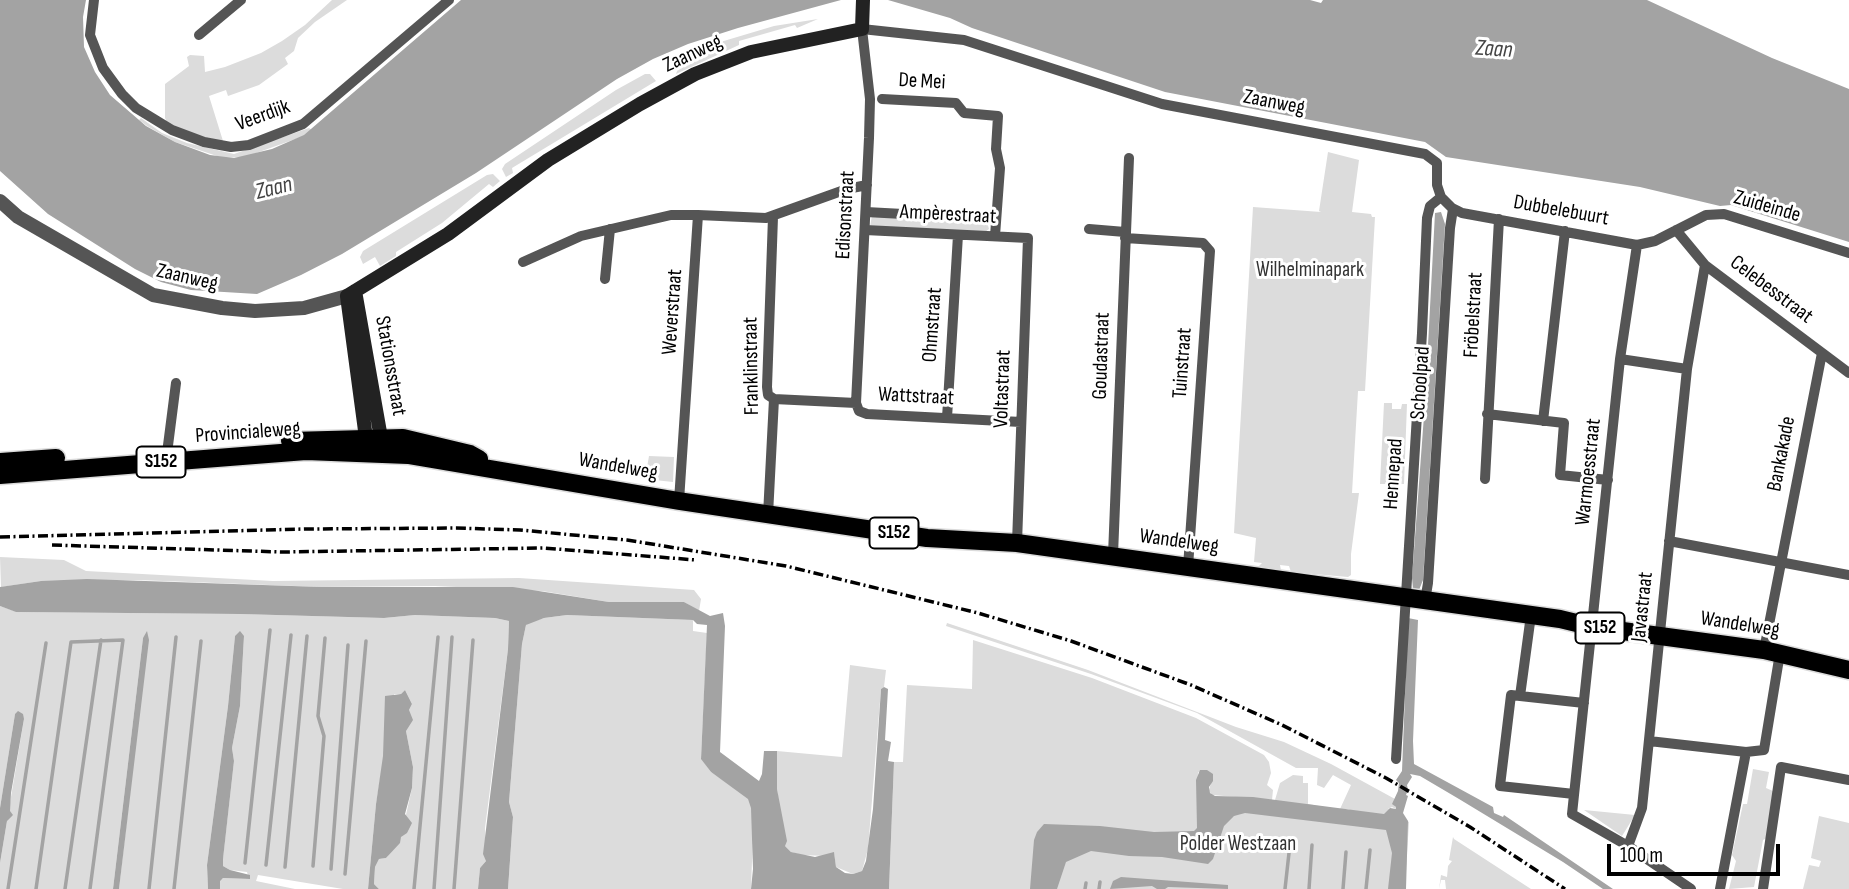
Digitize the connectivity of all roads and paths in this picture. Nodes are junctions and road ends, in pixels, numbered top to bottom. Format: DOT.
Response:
graph roads {
  1 [pos="94,0"];
  2 [pos="241,0"];
  3 [pos="449,0"];
  4 [pos="863,0"];
  5 [pos="862,29"];
  6 [pos="199,35"];
  7 [pos="882,99"];
  8 [pos="1129,158"];
  9 [pos="867,185"];
  10 [pos="1441,197"];
  11 [pos="0,201"];
  12 [pos="1453,209"];
  13 [pos="866,212"];
  14 [pos="698,215"];
  15 [pos="773,217"];
  16 [pos="996,219"];
  17 [pos="1500,219"];
  18 [pos="610,229"];
  19 [pos="1089,229"];
  20 [pos="865,230"];
  21 [pos="1676,230"];
  22 [pos="1565,231"];
  23 [pos="958,235"];
  24 [pos="1125,235"];
  25 [pos="995,236"];
  26 [pos="1028,238"];
  27 [pos="1637,245"];
  28 [pos="1849,253"];
  29 [pos="523,262"];
  30 [pos="1705,265"];
  31 [pos="605,279"];
  32 [pos="351,294"];
  33 [pos="1822,353"];
  34 [pos="1620,359"];
  35 [pos="1687,369"];
  36 [pos="1849,373"];
  37 [pos="176,383"];
  38 [pos="774,399"];
  39 [pos="856,403"];
  40 [pos="1487,414"];
  41 [pos="947,418"];
  42 [pos="1543,421"];
  43 [pos="1021,422"];
  44 [pos="374,443"];
  45 [pos="167,456"];
  46 [pos="0,463"];
  47 [pos="0,475"];
  48 [pos="1485,479"];
  49 [pos="1608,480"];
  50 [pos="678,501"];
  51 [pos="768,515"];
  52 [pos="1670,541"];
  53 [pos="1017,543"];
  54 [pos="1113,555"];
  55 [pos="1780,562"];
  56 [pos="1188,567"];
  57 [pos="1849,575"];
  58 [pos="1415,600"];
  59 [pos="1531,615"];
  60 [pos="1593,627"];
  61 [pos="1658,635"];
  62 [pos="1772,652"];
  63 [pos="1849,670"];
  64 [pos="1520,696"];
  65 [pos="1584,703"];
  66 [pos="1649,741"];
  67 [pos="1764,750"];
  68 [pos="1746,752"];
  69 [pos="1396,759"];
  70 [pos="1781,767"];
  71 [pos="1849,780"];
  72 [pos="1574,794"];
  73 [pos="1628,846"];
  74 [pos="1691,889"];
  75 [pos="1720,889"];
  76 [pos="1763,889"];
  1 -- 3 [label="street, Veerdijk"];
  2 -- 6 [label="street"];
  4 -- 5 [label="main road"];
  5 -- 9 [label="street, Edisonstraat"];
  5 -- 10 [label="street, Zaanweg"];
  5 -- 32 [label="main road, Zaanweg"];
  7 -- 16 [label="street, De Mei"];
  8 -- 24 [label="street, Goudastraat"];
  9 -- 13 [label="street, Edisonstraat"];
  9 -- 15 [label="street"];
  10 -- 12 [label="street"];
  10 -- 58 [label="street, Hennepad"];
  11 -- 32 [label="street, Zaanweg"];
  12 -- 17 [label="street, Dubbelebuurt"];
  12 -- 58 [label="street, Schoolpad"];
  13 -- 16 [label="street, Ampèrestraat"];
  13 -- 20 [label="street, Edisonstraat"];
  14 -- 15 [label="street"];
  14 -- 18 [label="street"];
  14 -- 50 [label="street, Weverstraat"];
  15 -- 38 [label="street, Franklinstraat"];
  16 -- 25 [label="street"];
  17 -- 22 [label="street, Dubbelebuurt"];
  17 -- 40 [label="street, Fröbelstraat"];
  18 -- 29 [label="street"];
  18 -- 31 [label="street"];
  19 -- 24 [label="street, Tuinstraat"];
  20 -- 23 [label="street, Ampèrestraat"];
  20 -- 39 [label="street, Edisonstraat"];
  21 -- 27 [label="street"];
  21 -- 28 [label="street, Zuideinde"];
  21 -- 30 [label="street, Celebesstraat"];
  22 -- 27 [label="street, Dubbelebuurt"];
  22 -- 42 [label="street"];
  23 -- 25 [label="street, Ampèrestraat"];
  23 -- 41 [label="street, Ohmstraat"];
  24 -- 54 [label="street, Goudastraat"];
  24 -- 56 [label="street, Tuinstraat"];
  25 -- 26 [label="street, Ampèrestraat"];
  26 -- 43 [label="street, Voltastraat"];
  27 -- 34 [label="street, Warmoesstraat"];
  30 -- 33 [label="street, Celebesstraat"];
  30 -- 35 [label="street, Javastraat"];
  32 -- 44 [label="main road, Stationsstraat"];
  33 -- 36 [label="street, Celebesstraat"];
  33 -- 55 [label="street, Bankakade"];
  34 -- 35 [label="street"];
  34 -- 49 [label="street, Warmoesstraat"];
  35 -- 52 [label="street, Javastraat"];
  37 -- 45 [label="street"];
  38 -- 39 [label="street, Wattstraat"];
  38 -- 51 [label="street, Franklinstraat"];
  39 -- 41 [label="street, Wattstraat"];
  40 -- 42 [label="street"];
  40 -- 48 [label="street, Fröbelstraat"];
  41 -- 43 [label="street, Wattstraat"];
  42 -- 49 [label="street"];
  43 -- 53 [label="street, Voltastraat"];
  44 -- 45 [label="main road, Provincialeweg / S152"];
  44 -- 50 [label="main road, Wandelweg / S152"];
  45 -- 46 [label="main road, Provincialeweg / S152"];
  45 -- 47 [label="main road, Provincialeweg / S152"];
  49 -- 60 [label="street, Warmoesstraat"];
  50 -- 51 [label="main road, Wandelweg / S152"];
  51 -- 53 [label="main road, Wandelweg / S152"];
  52 -- 55 [label="street"];
  52 -- 61 [label="street, Javastraat"];
  53 -- 54 [label="main road, Wandelweg / S152"];
  54 -- 56 [label="main road, Wandelweg / S152"];
  55 -- 57 [label="street"];
  55 -- 62 [label="street, Bankakade"];
  56 -- 58 [label="main road, Wandelweg / S152"];
  58 -- 59 [label="main road, Wandelweg / S152"];
  58 -- 69 [label="street, Hennepad"];
  59 -- 60 [label="main road, Wandelweg / S152"];
  59 -- 64 [label="street"];
  60 -- 61 [label="main road, Wandelweg / S152"];
  60 -- 65 [label="street, Warmoesstraat"];
  61 -- 62 [label="main road, Wandelweg / S152"];
  61 -- 66 [label="street, Javastraat"];
  62 -- 63 [label="main road, Wandelweg / S152"];
  62 -- 67 [label="street, Bankakade"];
  64 -- 65 [label="street"];
  64 -- 72 [label="street"];
  65 -- 72 [label="street, Warmoesstraat"];
  66 -- 68 [label="street"];
  66 -- 73 [label="street, Javastraat"];
  67 -- 68 [label="street"];
  67 -- 70 [label="street"];
  68 -- 75 [label="street"];
  70 -- 71 [label="street"];
  70 -- 76 [label="street"];
  72 -- 73 [label="street, Warmoesstraat"];
  73 -- 74 [label="street"];
}
